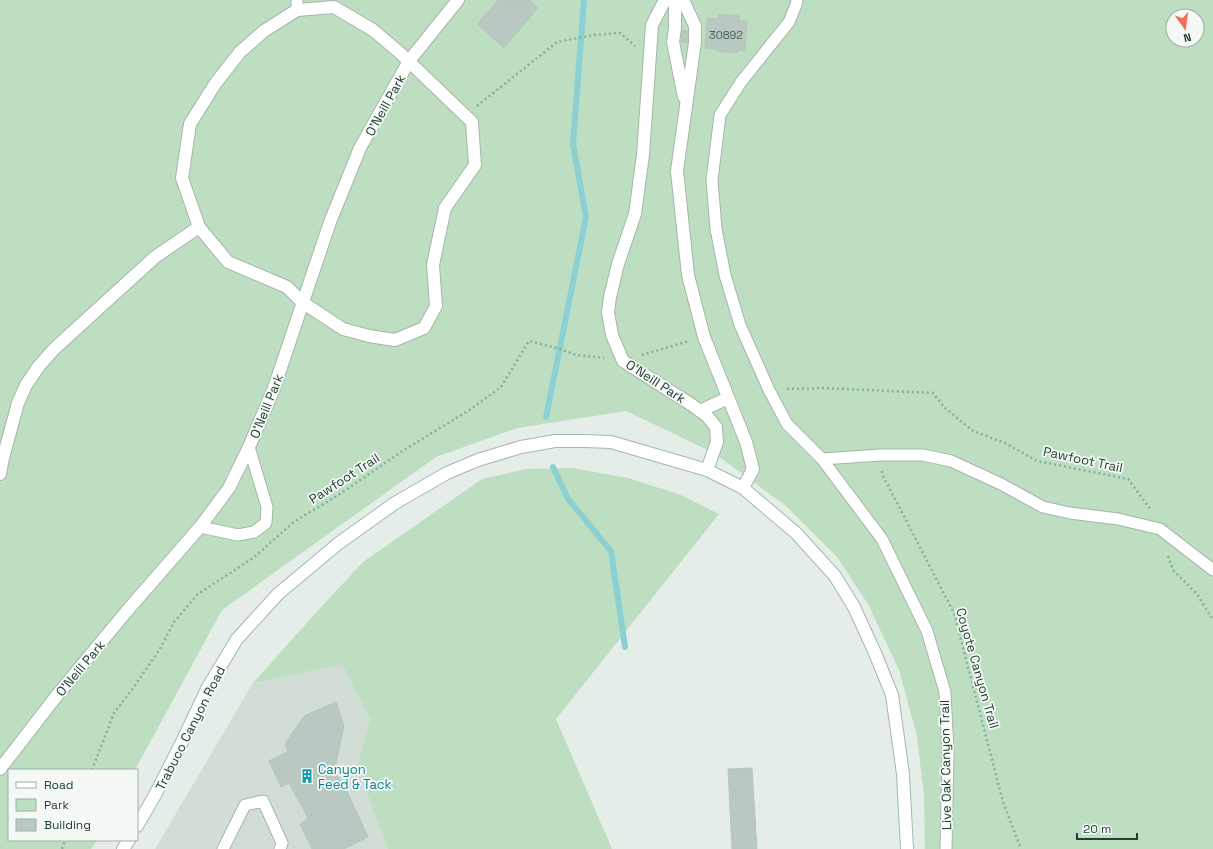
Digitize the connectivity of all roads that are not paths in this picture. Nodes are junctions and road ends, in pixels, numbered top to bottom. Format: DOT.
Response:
graph roads {
  1 [pos="458,0"];
  2 [pos="665,0"];
  3 [pos="675,0"];
  4 [pos="683,0"];
  5 [pos="797,0"];
  6 [pos="297,5"];
  7 [pos="409,61"];
  8 [pos="687,108"];
  9 [pos="199,227"];
  10 [pos="302,302"];
  11 [pos="728,398"];
  12 [pos="700,411"];
  13 [pos="249,447"];
  14 [pos="822,460"];
  15 [pos="707,470"];
  16 [pos="0,474"];
  17 [pos="743,488"];
  18 [pos="200,527"];
  19 [pos="1213,570"];
  20 [pos="0,769"];
  21 [pos="138,824"];
  22 [pos="223,849"];
  23 [pos="280,849"];
  24 [pos="907,849"];
  25 [pos="946,849"];
  1 -- 7 [label="street, O'Neill Park"];
  2 -- 12 [label="street, O'Neill Park"];
  3 -- 8 [label="street"];
  4 -- 8 [label="street"];
  5 -- 14 [label="lane, Live Oak Canyon Trail"];
  6 -- 7 [label="street"];
  6 -- 9 [label="street"];
  7 -- 10 [label="street, O'Neill Park"];
  7 -- 10 [label="street"];
  8 -- 11 [label="street"];
  9 -- 10 [label="street"];
  9 -- 16 [label="street"];
  10 -- 13 [label="street, O'Neill Park"];
  11 -- 12 [label="street"];
  11 -- 17 [label="street"];
  12 -- 15 [label="street, O'Neill Park"];
  13 -- 18 [label="street, O'Neill Park"];
  13 -- 18 [label="lane"];
  14 -- 19 [label="lane"];
  14 -- 25 [label="lane, Live Oak Canyon Trail"];
  15 -- 17 [label="street, Trabuco Canyon Road"];
  15 -- 21 [label="street, Trabuco Canyon Road"];
  17 -- 24 [label="street, Trabuco Canyon Road"];
  18 -- 20 [label="street, O'Neill Park"];
  22 -- 23 [label="lane"];
}
